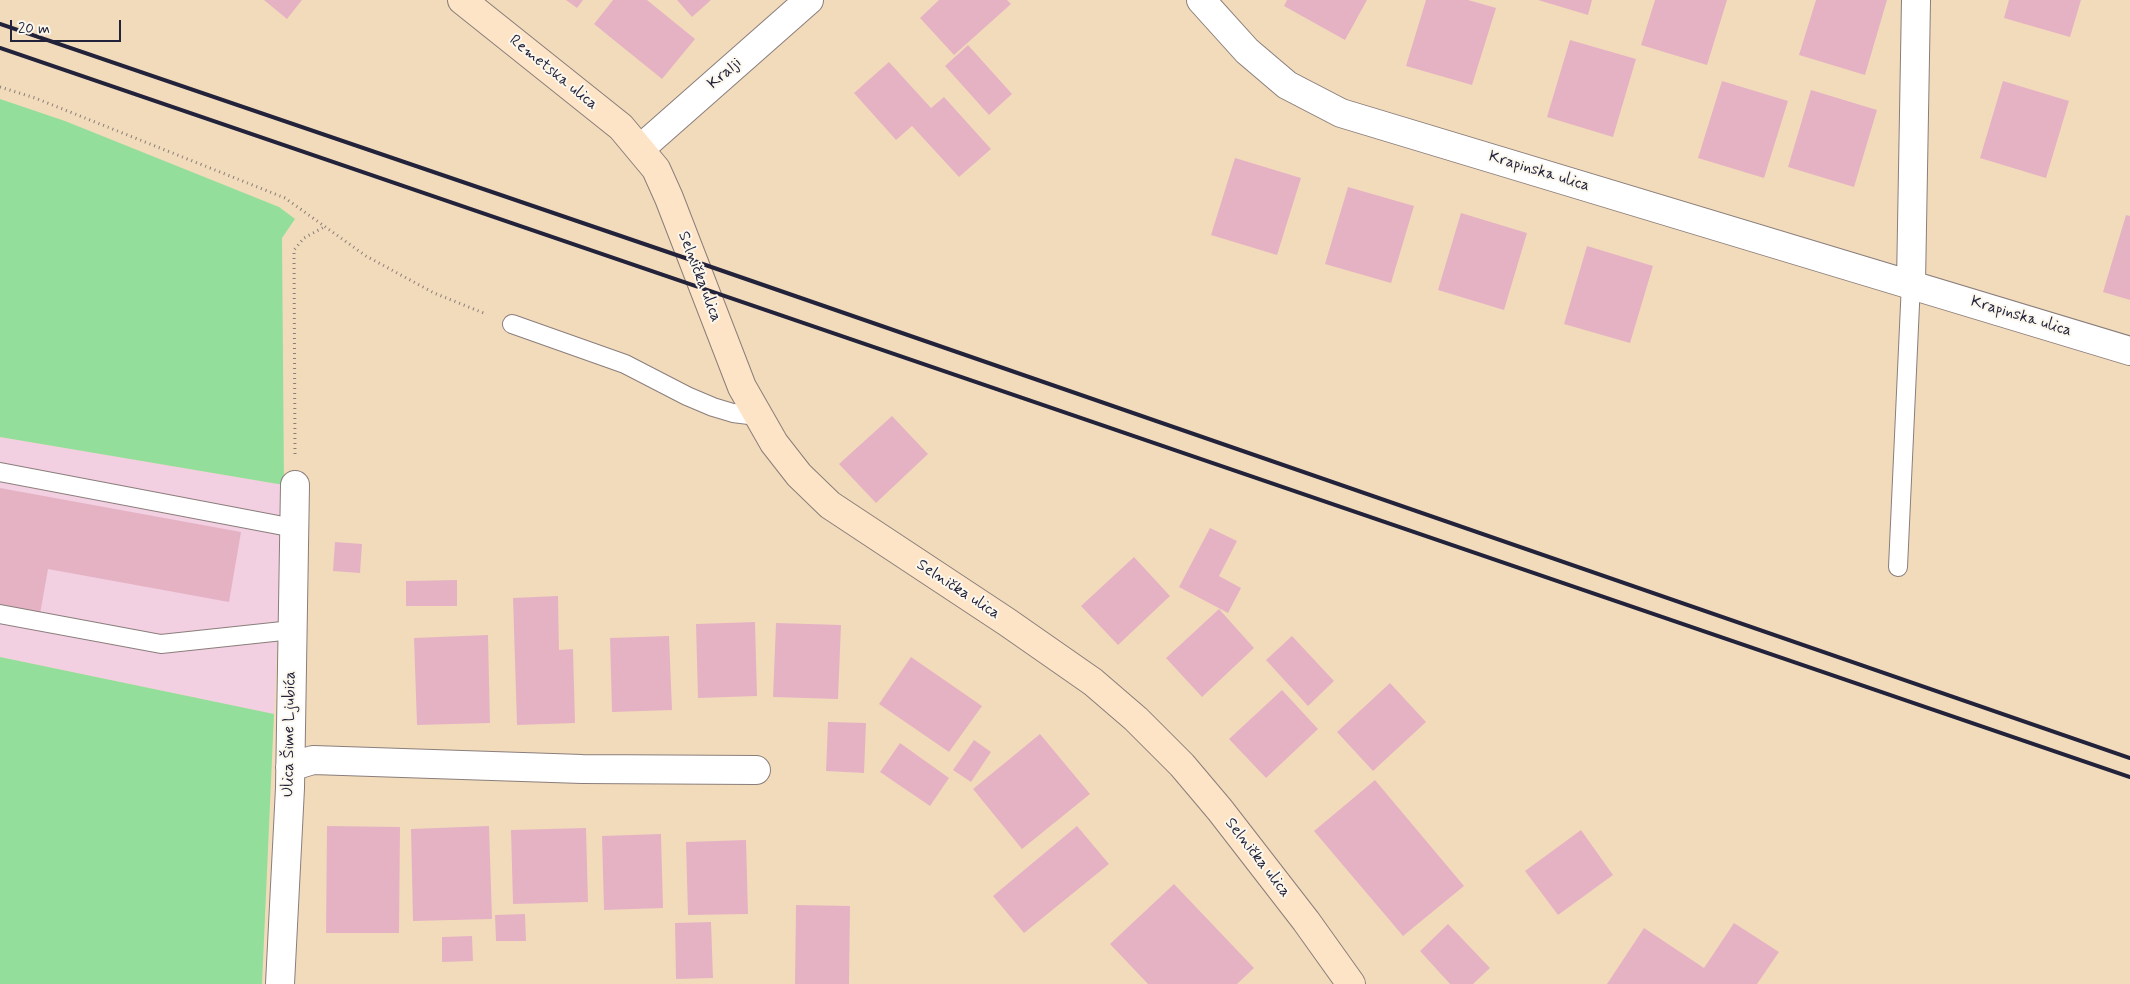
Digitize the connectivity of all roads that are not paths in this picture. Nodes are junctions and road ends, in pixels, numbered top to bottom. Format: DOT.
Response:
graph roads {
  1 [pos="462,0"];
  2 [pos="809,0"];
  3 [pos="1201,0"];
  4 [pos="1916,0"];
  5 [pos="640,149"];
  6 [pos="1911,284"];
  7 [pos="512,324"];
  8 [pos="2130,351"];
  9 [pos="757,416"];
  10 [pos="0,472"];
  11 [pos="295,485"];
  12 [pos="294,528"];
  13 [pos="1898,567"];
  14 [pos="0,614"];
  15 [pos="292,630"];
  16 [pos="290,767"];
  17 [pos="756,770"];
  18 [pos="280,984"];
  19 [pos="1351,984"];
  1 -- 5 [label="street, Remetska ulica"];
  2 -- 5 [label="street, Kralji"];
  3 -- 6 [label="street, Krapinska ulica"];
  4 -- 6 [label="street"];
  5 -- 9 [label="street, Selnička ulica"];
  6 -- 8 [label="street, Krapinska ulica"];
  6 -- 13 [label="lane"];
  7 -- 9 [label="lane"];
  9 -- 19 [label="street, Selnička ulica"];
  10 -- 12 [label="lane"];
  11 -- 12 [label="street, Ulica Šime Ljubića"];
  12 -- 15 [label="street, Ulica Šime Ljubića"];
  14 -- 15 [label="lane"];
  15 -- 16 [label="street, Ulica Šime Ljubića"];
  16 -- 17 [label="street"];
  16 -- 18 [label="street, Ulica Šime Ljubića"];
}
